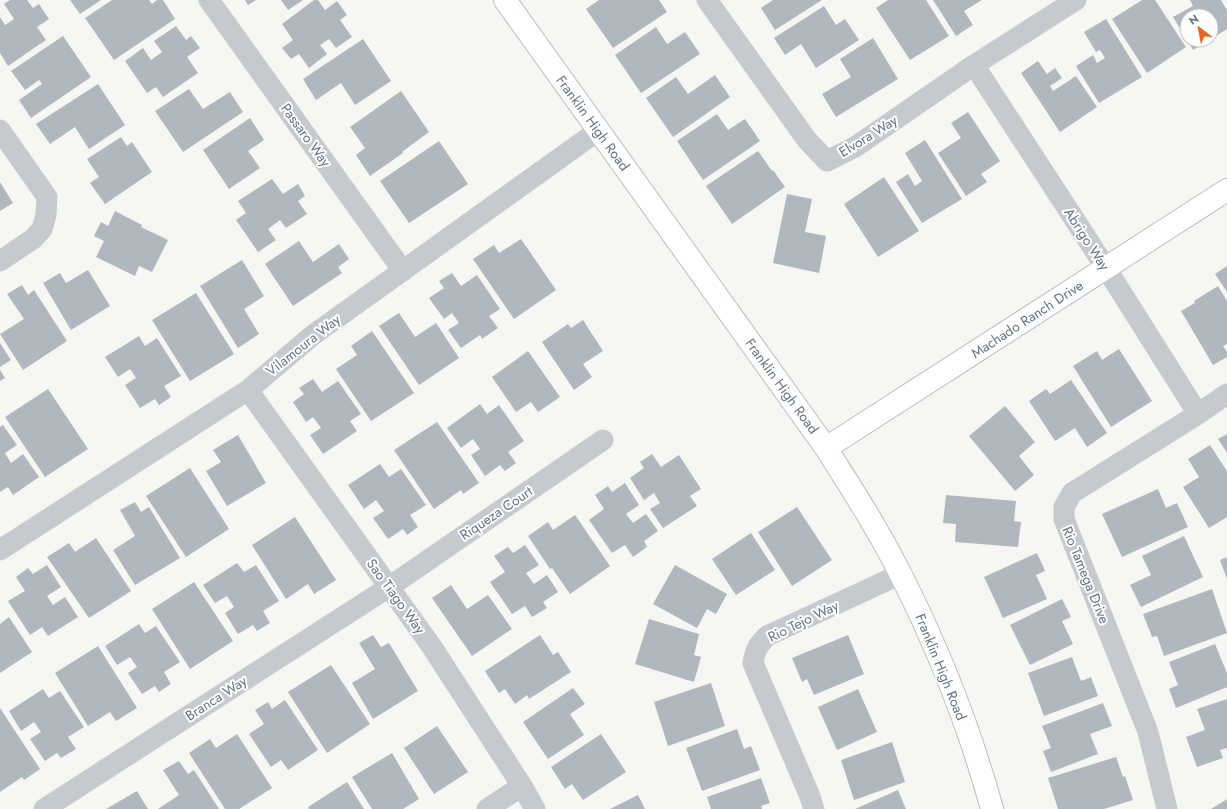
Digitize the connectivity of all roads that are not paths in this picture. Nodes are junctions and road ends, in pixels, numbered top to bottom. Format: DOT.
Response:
graph roads {
  1 [pos="209,0"];
  2 [pos="505,0"];
  3 [pos="707,0"];
  4 [pos="1076,0"];
  5 [pos="974,65"];
  6 [pos="0,130"];
  7 [pos="599,130"];
  8 [pos="1227,190"];
  9 [pos="0,261"];
  10 [pos="1106,268"];
  11 [pos="403,270"];
  12 [pos="248,390"];
  13 [pos="1227,394"];
  14 [pos="1198,414"];
  15 [pos="604,440"];
  16 [pos="826,448"];
  17 [pos="0,550"];
  18 [pos="901,574"];
  19 [pos="389,587"];
  20 [pos="522,786"];
  21 [pos="44,809"];
  22 [pos="487,809"];
  23 [pos="535,809"];
  24 [pos="814,809"];
  25 [pos="992,809"];
  26 [pos="1167,809"];
  1 -- 11 [label="street, Passaro Way"];
  2 -- 7 [label="street, Franklin High Road"];
  3 -- 5 [label="street, Elvora Way"];
  4 -- 5 [label="street, Elvora Way"];
  5 -- 10 [label="street, Abrigo Way"];
  6 -- 9 [label="street"];
  7 -- 11 [label="street, Vilamoura Way"];
  7 -- 16 [label="street, Franklin High Road"];
  8 -- 10 [label="street, Machado Ranch Drive"];
  10 -- 14 [label="street, Abrigo Way"];
  10 -- 16 [label="street, Machado Ranch Drive"];
  11 -- 12 [label="street, Vilamoura Way"];
  12 -- 17 [label="street, Vilamoura Way"];
  12 -- 19 [label="street, Sao Tiago Way"];
  13 -- 14 [label="street, Rio Tamega Drive"];
  14 -- 26 [label="street, Rio Tamega Drive"];
  15 -- 19 [label="street, Riqueza Court"];
  16 -- 18 [label="street, Franklin High Road"];
  18 -- 24 [label="street, Rio Tejo Way"];
  18 -- 25 [label="street, Franklin High Road"];
  19 -- 20 [label="street, Sao Tiago Way"];
  19 -- 21 [label="street, Branca Way"];
  20 -- 22 [label="street"];
  20 -- 23 [label="street, Sao Tiago Way"];
}
